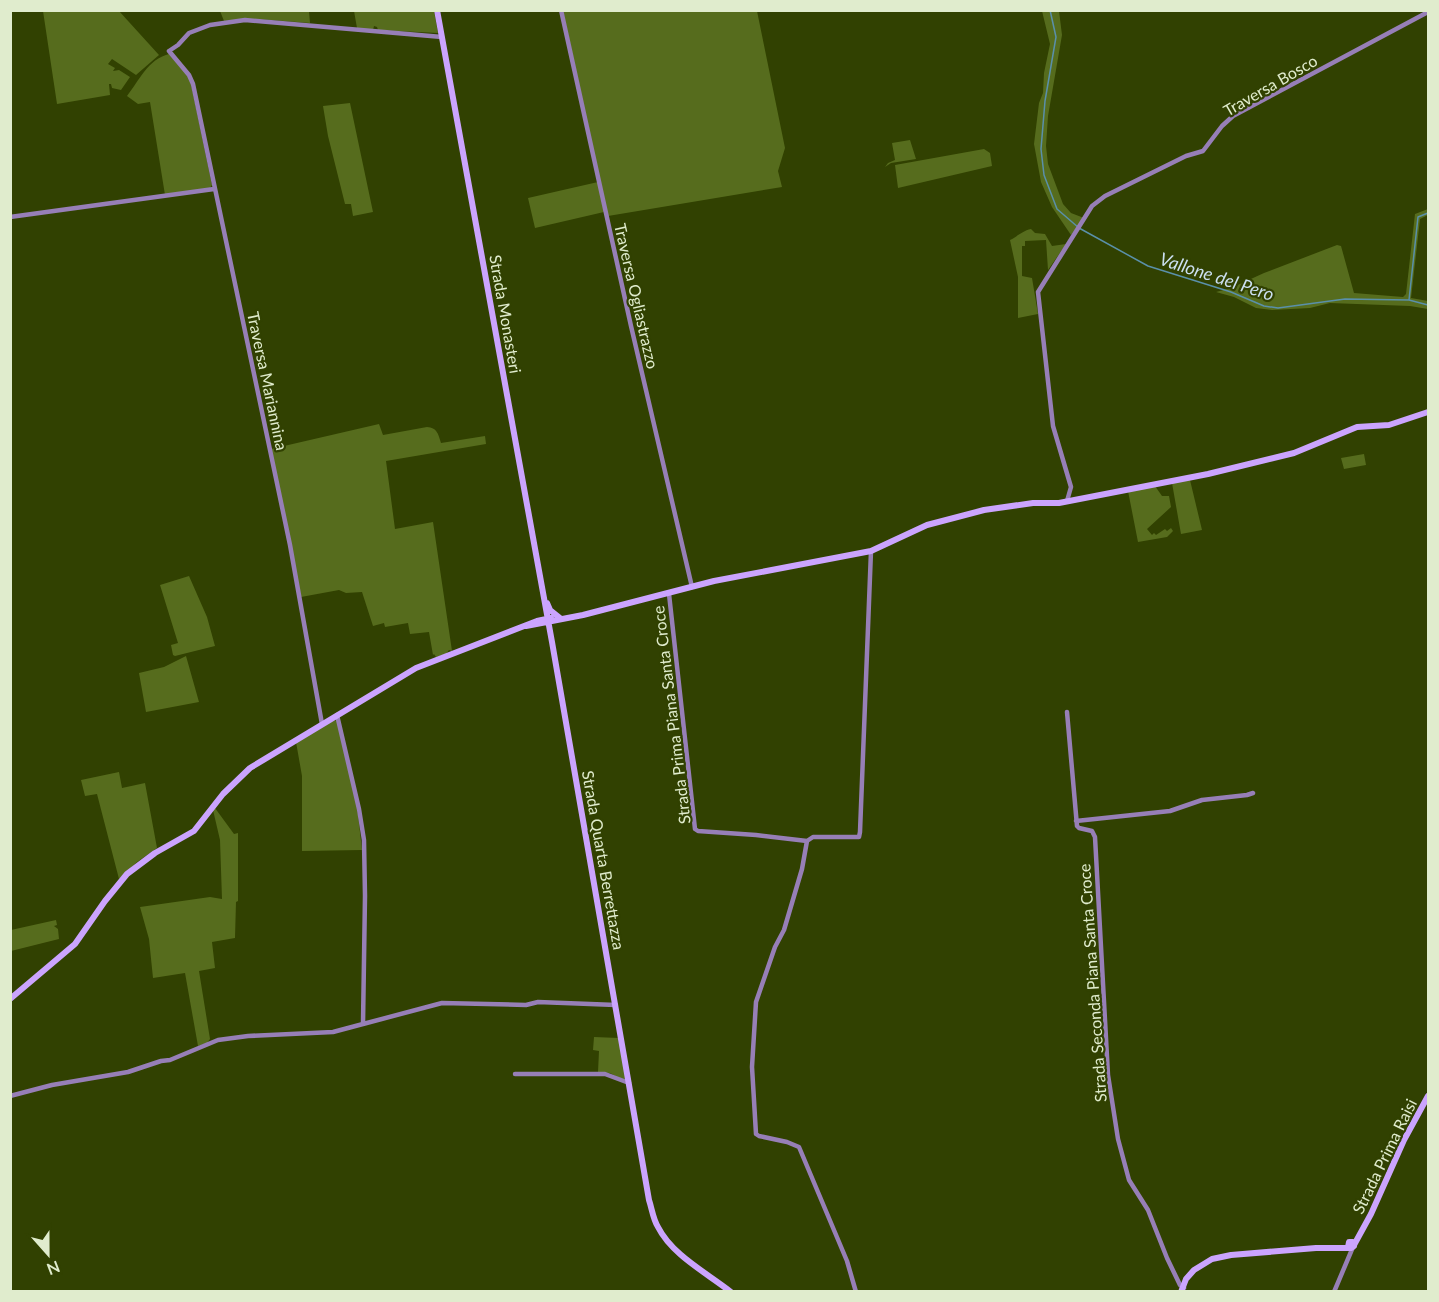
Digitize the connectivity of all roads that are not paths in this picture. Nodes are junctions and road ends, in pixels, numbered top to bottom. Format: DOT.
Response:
graph roads {
  1 [pos="437,10"];
  2 [pos="561,10"];
  3 [pos="1428,12"];
  4 [pos="442,37"];
  5 [pos="214,189"];
  6 [pos="10,218"];
  7 [pos="1428,412"];
  8 [pos="1067,501"];
  9 [pos="870,551"];
  10 [pos="692,587"];
  11 [pos="669,594"];
  12 [pos="543,596"];
  13 [pos="562,619"];
  14 [pos="548,621"];
  15 [pos="536,623"];
  16 [pos="552,642"];
  17 [pos="1067,712"];
  18 [pos="337,715"];
  19 [pos="322,724"];
  20 [pos="1253,793"];
  21 [pos="1076,821"];
  22 [pos="807,841"];
  23 [pos="10,999"];
  24 [pos="616,1005"];
  25 [pos="363,1024"];
  26 [pos="514,1074"];
  27 [pos="630,1083"];
  28 [pos="1428,1095"];
  29 [pos="10,1096"];
  30 [pos="1351,1246"];
  31 [pos="1182,1290"];
  32 [pos="731,1292"];
  33 [pos="856,1292"];
  34 [pos="1334,1292"];
  1 -- 4 [label="street, Strada Monasteri"];
  2 -- 10 [label="street, Traversa Ogliastrazzo"];
  3 -- 8 [label="street, Traversa Bosco"];
  4 -- 5 [label="street, Traversa Mariannina"];
  4 -- 12 [label="street, Strada Monasteri"];
  5 -- 6 [label="street"];
  5 -- 19 [label="street, Traversa Mariannina"];
  7 -- 8 [label="street"];
  8 -- 9 [label="street"];
  9 -- 10 [label="street"];
  9 -- 22 [label="street, Strada Prima Piana Santa Croce"];
  10 -- 11 [label="street"];
  11 -- 13 [label="street"];
  11 -- 22 [label="street, Strada Prima Piana Santa Croce"];
  12 -- 13 [label="street"];
  12 -- 14 [label="street, Strada Monasteri"];
  12 -- 15 [label="street"];
  13 -- 14 [label="street"];
  13 -- 16 [label="street"];
  14 -- 15 [label="street"];
  14 -- 16 [label="street, Strada Quarta Berrettazza"];
  15 -- 16 [label="street"];
  15 -- 18 [label="street"];
  16 -- 24 [label="street, Strada Quarta Berrettazza"];
  17 -- 21 [label="street"];
  18 -- 19 [label="street"];
  18 -- 25 [label="street"];
  19 -- 23 [label="street"];
  20 -- 21 [label="street"];
  21 -- 31 [label="street, Strada Seconda Piana Santa Croce"];
  22 -- 33 [label="street"];
  24 -- 25 [label="street"];
  24 -- 27 [label="street, Strada Quarta Berrettazza"];
  25 -- 29 [label="street"];
  26 -- 27 [label="street"];
  27 -- 32 [label="street, Strada Quarta Berrettazza"];
  28 -- 30 [label="street, Strada Prima Raisi"];
  30 -- 31 [label="street"];
  30 -- 34 [label="street"];
}
